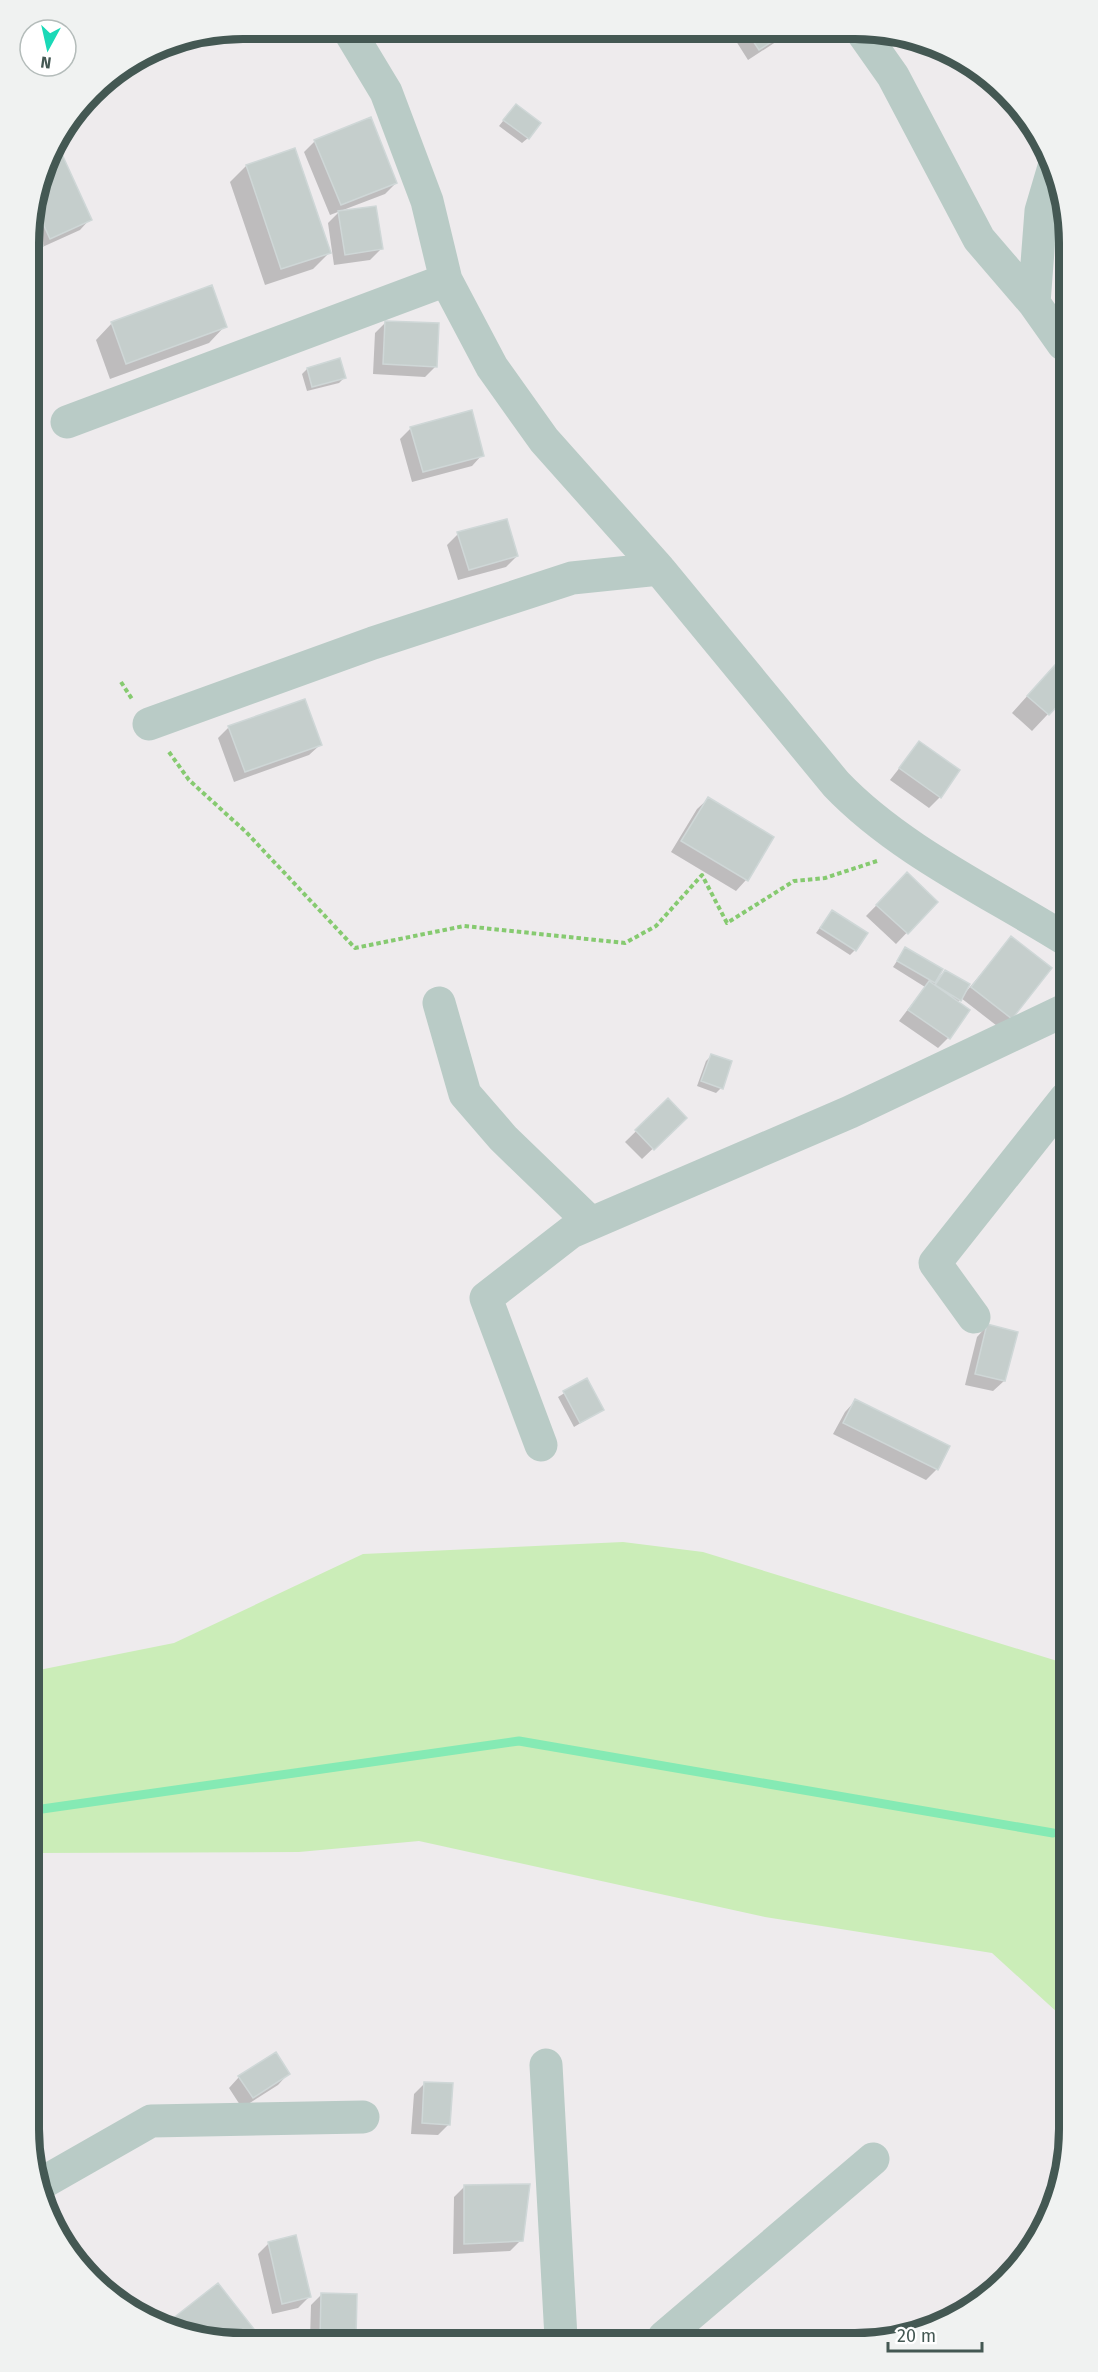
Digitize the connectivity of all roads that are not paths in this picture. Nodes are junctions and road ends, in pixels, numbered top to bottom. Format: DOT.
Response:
graph roads {
  1 [pos="354,39"];
  2 [pos="867,39"];
  3 [pos="1049,183"];
  4 [pos="446,280"];
  5 [pos="1034,303"];
  6 [pos="1059,338"];
  7 [pos="68,422"];
  8 [pos="658,569"];
  9 [pos="149,724"];
  10 [pos="1059,935"];
  11 [pos="439,1003"];
  12 [pos="1059,1013"];
  13 [pos="1059,1107"];
  14 [pos="591,1223"];
  15 [pos="974,1317"];
  16 [pos="541,1445"];
  17 [pos="546,2065"];
  18 [pos="363,2117"];
  19 [pos="873,2159"];
  20 [pos="46,2181"];
  21 [pos="561,2333"];
  22 [pos="669,2333"];
  1 -- 4 [label="street"];
  2 -- 5 [label="street"];
  3 -- 5 [label="street"];
  4 -- 7 [label="street"];
  4 -- 8 [label="street"];
  5 -- 6 [label="street"];
  8 -- 9 [label="street"];
  8 -- 10 [label="street"];
  11 -- 14 [label="street"];
  12 -- 14 [label="street"];
  13 -- 15 [label="street"];
  14 -- 16 [label="street"];
  17 -- 21 [label="street"];
  18 -- 20 [label="street"];
  19 -- 22 [label="street"];
}
